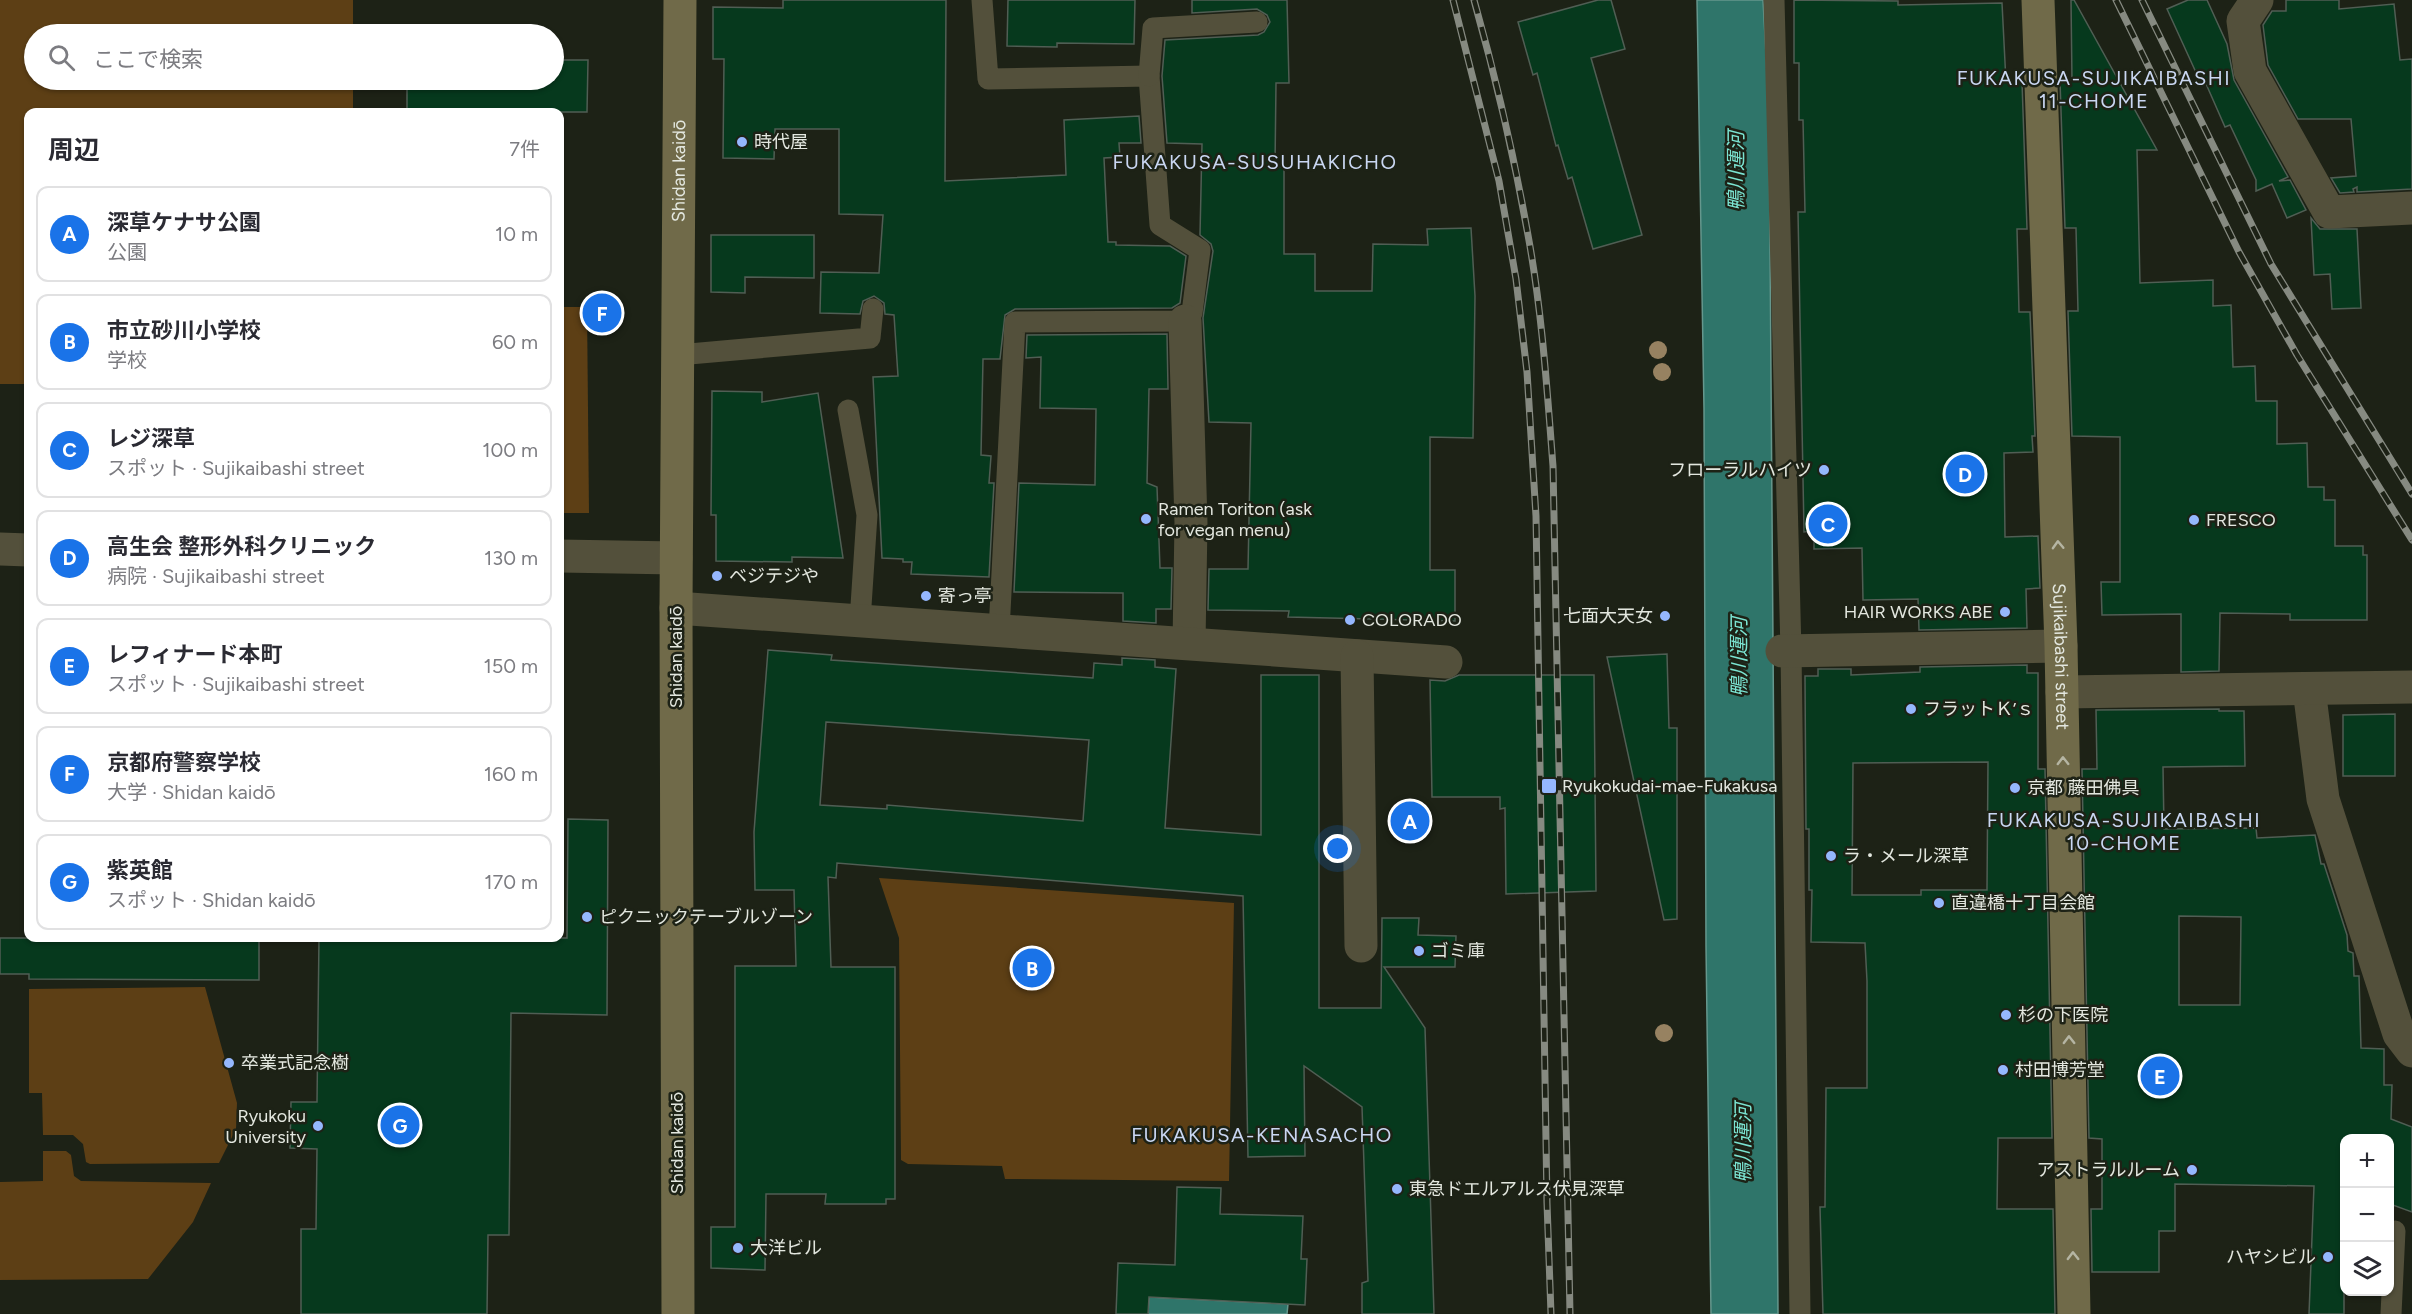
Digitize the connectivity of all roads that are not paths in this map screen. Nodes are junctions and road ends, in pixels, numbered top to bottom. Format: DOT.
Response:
graph roads {
  1 [pos="680,0"];
  2 [pos="982,0"];
  3 [pos="1774,0"];
  4 [pos="2038,0"];
  5 [pos="2257,0"];
  6 [pos="1257,22"];
  7 [pos="1149,76"];
  8 [pos="2412,208"];
  9 [pos="873,309"];
  10 [pos="1185,321"];
  11 [pos="678,355"];
  12 [pos="848,410"];
  13 [pos="0,549"];
  14 [pos="24,550"];
  15 [pos="564,556"];
  16 [pos="676,558"];
  17 [pos="676,608"];
  18 [pos="860,621"];
  19 [pos="999,631"];
  20 [pos="1189,644"];
  21 [pos="2061,646"];
  22 [pos="1786,651"];
  23 [pos="1357,656"];
  24 [pos="1446,662"];
  25 [pos="2412,687"];
  26 [pos="2309,688"];
  27 [pos="2062,692"];
  28 [pos="1361,946"];
  29 [pos="2412,1051"];
  30 [pos="2396,1231"];
  31 [pos="678,1314"];
  32 [pos="1800,1314"];
  33 [pos="2074,1314"];
  34 [pos="2391,1314"];
  1 -- 11 [label="street, Shidan kaidō"];
  2 -- 7 [label="lane"];
  3 -- 22 [label="lane"];
  21 -- 4 [label="street, Sujikaibashi street, one-way"];
  5 -- 8 [label="street"];
  6 -- 7 [label="lane"];
  7 -- 10 [label="lane"];
  9 -- 11 [label="lane"];
  10 -- 19 [label="lane"];
  10 -- 20 [label="street"];
  11 -- 16 [label="street, Shidan kaidō"];
  12 -- 18 [label="lane"];
  13 -- 14 [label="street"];
  15 -- 16 [label="street"];
  16 -- 17 [label="street, Shidan kaidō"];
  17 -- 18 [label="street"];
  17 -- 31 [label="street, Shidan kaidō"];
  18 -- 19 [label="street"];
  19 -- 20 [label="street"];
  20 -- 23 [label="street"];
  21 -- 22 [label="street"];
  21 -- 27 [label="street, Sujikaibashi street"];
  22 -- 32 [label="lane"];
  23 -- 24 [label="street"];
  23 -- 28 [label="street"];
  25 -- 26 [label="street"];
  26 -- 27 [label="street"];
  26 -- 29 [label="street"];
  33 -- 27 [label="street, Sujikaibashi street, one-way"];
  30 -- 34 [label="lane"];
}
